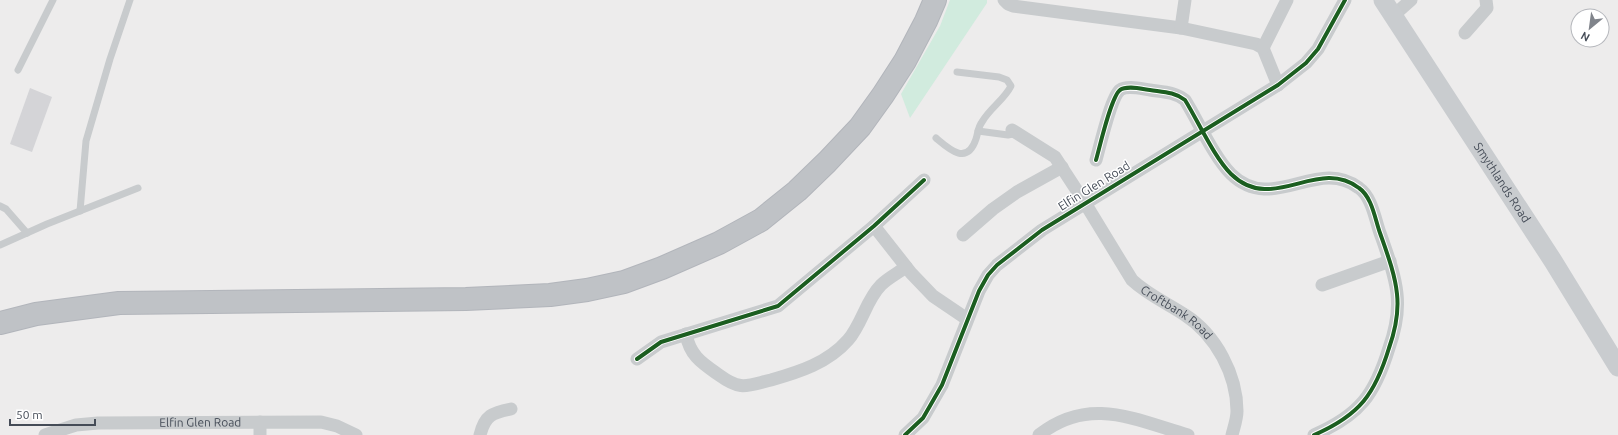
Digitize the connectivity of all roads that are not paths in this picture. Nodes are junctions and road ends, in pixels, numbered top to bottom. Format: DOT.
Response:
graph roads {
  1 [pos="53,0"];
  2 [pos="130,0"];
  3 [pos="935,0"];
  4 [pos="1004,0"];
  5 [pos="1185,0"];
  6 [pos="1287,0"];
  7 [pos="1346,0"];
  8 [pos="1410,0"];
  9 [pos="1486,0"];
  10 [pos="1388,8"];
  11 [pos="1181,28"];
  12 [pos="1465,32"];
  13 [pos="1263,48"];
  14 [pos="18,70"];
  15 [pos="957,72"];
  16 [pos="1278,85"];
  17 [pos="978,131"];
  18 [pos="1015,131"];
  19 [pos="1203,131"];
  20 [pos="936,138"];
  21 [pos="1096,160"];
  22 [pos="1062,167"];
  23 [pos="924,180"];
  24 [pos="138,188"];
  25 [pos="1085,203"];
  26 [pos="0,206"];
  27 [pos="80,211"];
  28 [pos="874,226"];
  29 [pos="27,233"];
  30 [pos="963,235"];
  31 [pos="0,245"];
  32 [pos="1390,260"];
  33 [pos="906,267"];
  34 [pos="1322,285"];
  35 [pos="967,319"];
  36 [pos="0,323"];
  37 [pos="686,334"];
  38 [pos="637,359"];
  39 [pos="1618,367"];
  40 [pos="511,409"];
  41 [pos="260,429"];
  42 [pos="45,435"];
  43 [pos="356,435"];
  44 [pos="480,435"];
  45 [pos="905,435"];
  46 [pos="1039,435"];
  47 [pos="1188,435"];
  48 [pos="1232,435"];
  49 [pos="1314,435"];
  1 -- 14 [label="lane"];
  2 -- 27 [label="lane"];
  3 -- 36 [label="highway"];
  4 -- 11 [label="street"];
  5 -- 11 [label="street"];
  6 -- 13 [label="street"];
  7 -- 16 [label="street, Elfin Glen Road"];
  8 -- 10 [label="street"];
  9 -- 12 [label="street"];
  10 -- 39 [label="main road, Smythlands Road"];
  11 -- 13 [label="street"];
  13 -- 16 [label="street"];
  15 -- 17 [label="lane"];
  16 -- 19 [label="street, Elfin Glen Road"];
  17 -- 18 [label="lane"];
  17 -- 20 [label="lane"];
  18 -- 22 [label="street, Croftbank Road"];
  19 -- 21 [label="street"];
  19 -- 25 [label="street, Elfin Glen Road"];
  19 -- 32 [label="street"];
  22 -- 25 [label="street, Croftbank Road"];
  22 -- 30 [label="street"];
  23 -- 28 [label="street"];
  24 -- 27 [label="lane"];
  25 -- 35 [label="street, Elfin Glen Road"];
  25 -- 48 [label="street, Croftbank Road"];
  26 -- 29 [label="lane"];
  27 -- 29 [label="lane"];
  28 -- 33 [label="street"];
  28 -- 37 [label="street"];
  29 -- 31 [label="lane"];
  32 -- 34 [label="street"];
  32 -- 49 [label="street"];
  33 -- 35 [label="street"];
  33 -- 37 [label="street"];
  35 -- 45 [label="street, Elfin Glen Road"];
  37 -- 38 [label="street"];
  40 -- 44 [label="street"];
  41 -- 42 [label="street, Elfin Glen Road"];
  41 -- 43 [label="street, Elfin Glen Road"];
  46 -- 47 [label="street"];
}
